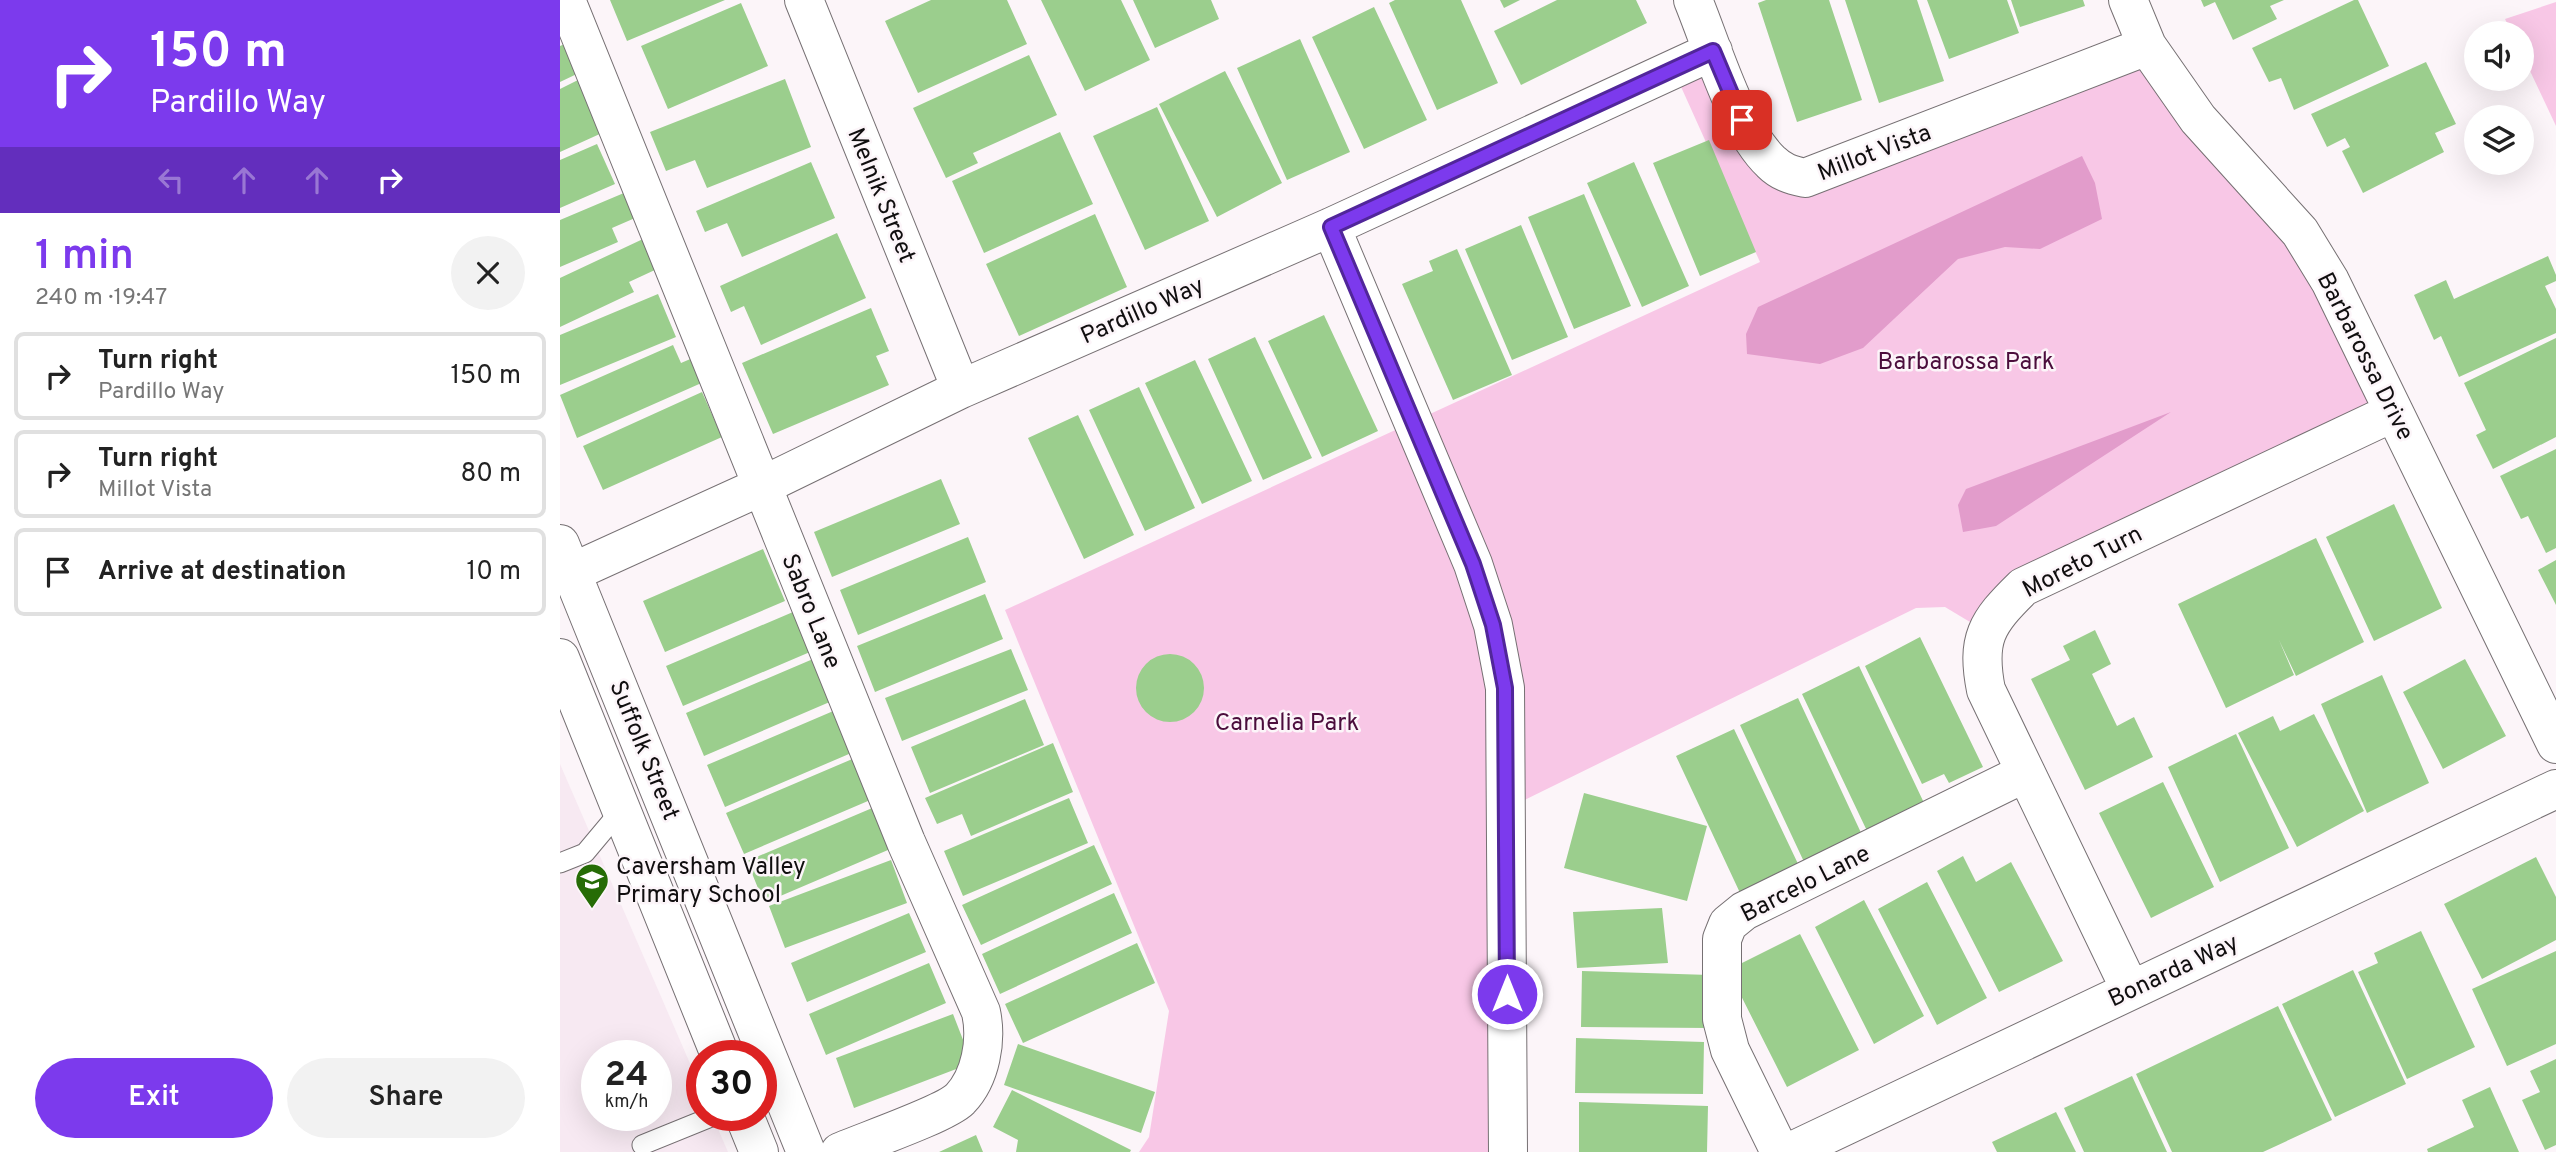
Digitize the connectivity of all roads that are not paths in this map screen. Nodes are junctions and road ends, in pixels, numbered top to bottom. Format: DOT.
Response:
graph roads {
  1 [pos="566,0"];
  2 [pos="804,0"];
  3 [pos="1693,0"];
  4 [pos="2128,0"];
  5 [pos="2147,46"];
  6 [pos="1713,51"];
  7 [pos="1331,227"];
  8 [pos="961,389"];
  9 [pos="2394,412"];
  10 [pos="762,486"];
  11 [pos="566,558"];
  12 [pos="560,657"];
  13 [pos="2556,744"];
  14 [pos="2025,773"];
  15 [pos="2556,789"];
  16 [pos="621,810"];
  17 [pos="560,863"];
  18 [pos="2130,989"];
  19 [pos="714,1040"];
  20 [pos="686,1127"];
  21 [pos="750,1131"];
  22 [pos="642,1145"];
  23 [pos="759,1152"];
  24 [pos="806,1152"];
  25 [pos="840,1152"];
  26 [pos="1507,1152"];
  27 [pos="1780,1152"];
  28 [pos="1790,1152"];
  1 -- 10 [label="street, Sabro Lane"];
  2 -- 8 [label="street, Melnik Street"];
  3 -- 6 [label="street, Millot Vista"];
  4 -- 5 [label="street, Barbarossa Drive"];
  5 -- 6 [label="street, Millot Vista"];
  5 -- 9 [label="street, Barbarossa Drive"];
  6 -- 7 [label="street, Pardillo Way"];
  7 -- 8 [label="street, Pardillo Way"];
  7 -- 26 [label="street"];
  8 -- 10 [label="street, Pardillo Way"];
  9 -- 13 [label="street, Barbarossa Drive"];
  9 -- 14 [label="street, Moreto Turn"];
  10 -- 11 [label="street, Pardillo Way"];
  10 -- 25 [label="street, Sabro Lane"];
  11 -- 24 [label="street, Suffolk Street"];
  12 -- 16 [label="street, Suffolk Street"];
  14 -- 18 [label="street, Moreto Turn"];
  14 -- 27 [label="street, Barcelo Lane"];
  15 -- 18 [label="street, Bonarda Way"];
  16 -- 17 [label="lane"];
  16 -- 19 [label="street, Suffolk Street"];
  18 -- 28 [label="street, Bonarda Way"];
  20 -- 22 [label="lane"];
  21 -- 23 [label="street"];
}
